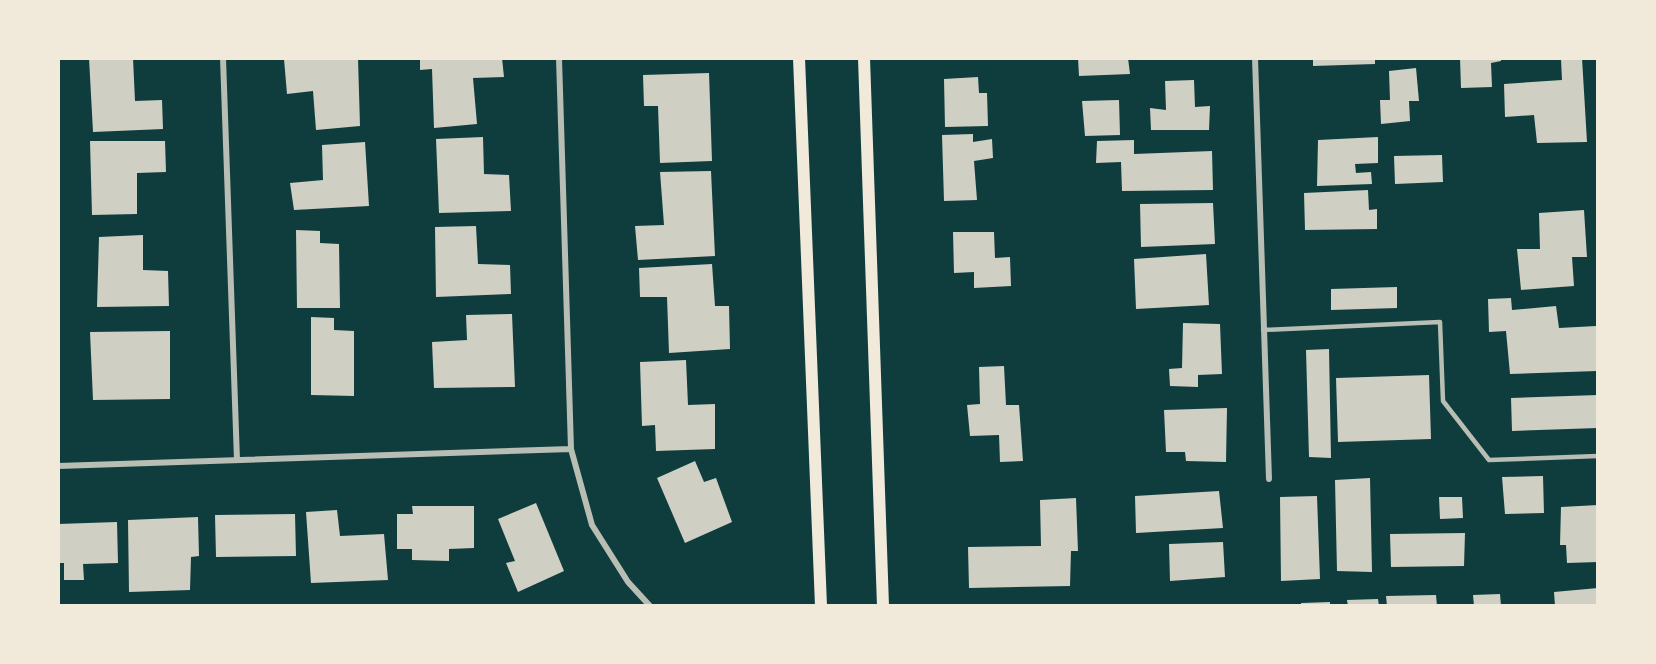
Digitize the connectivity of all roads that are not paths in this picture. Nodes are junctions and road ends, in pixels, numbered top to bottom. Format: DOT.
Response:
graph roads {
  1 [pos="223,58"];
  2 [pos="559,58"];
  3 [pos="799,58"];
  4 [pos="864,58"];
  5 [pos="1255,58"];
  6 [pos="1263,330"];
  7 [pos="571,449"];
  8 [pos="1598,456"];
  9 [pos="237,460"];
  10 [pos="58,466"];
  11 [pos="1269,479"];
  12 [pos="650,606"];
  13 [pos="821,606"];
  14 [pos="883,606"];
  1 -- 9 [label="street"];
  2 -- 7 [label="street"];
  3 -- 13 [label="main road"];
  4 -- 14 [label="main road"];
  5 -- 6 [label="street"];
  6 -- 8 [label="lane"];
  6 -- 11 [label="street"];
  7 -- 9 [label="street"];
  7 -- 12 [label="street"];
  9 -- 10 [label="street"];
}
